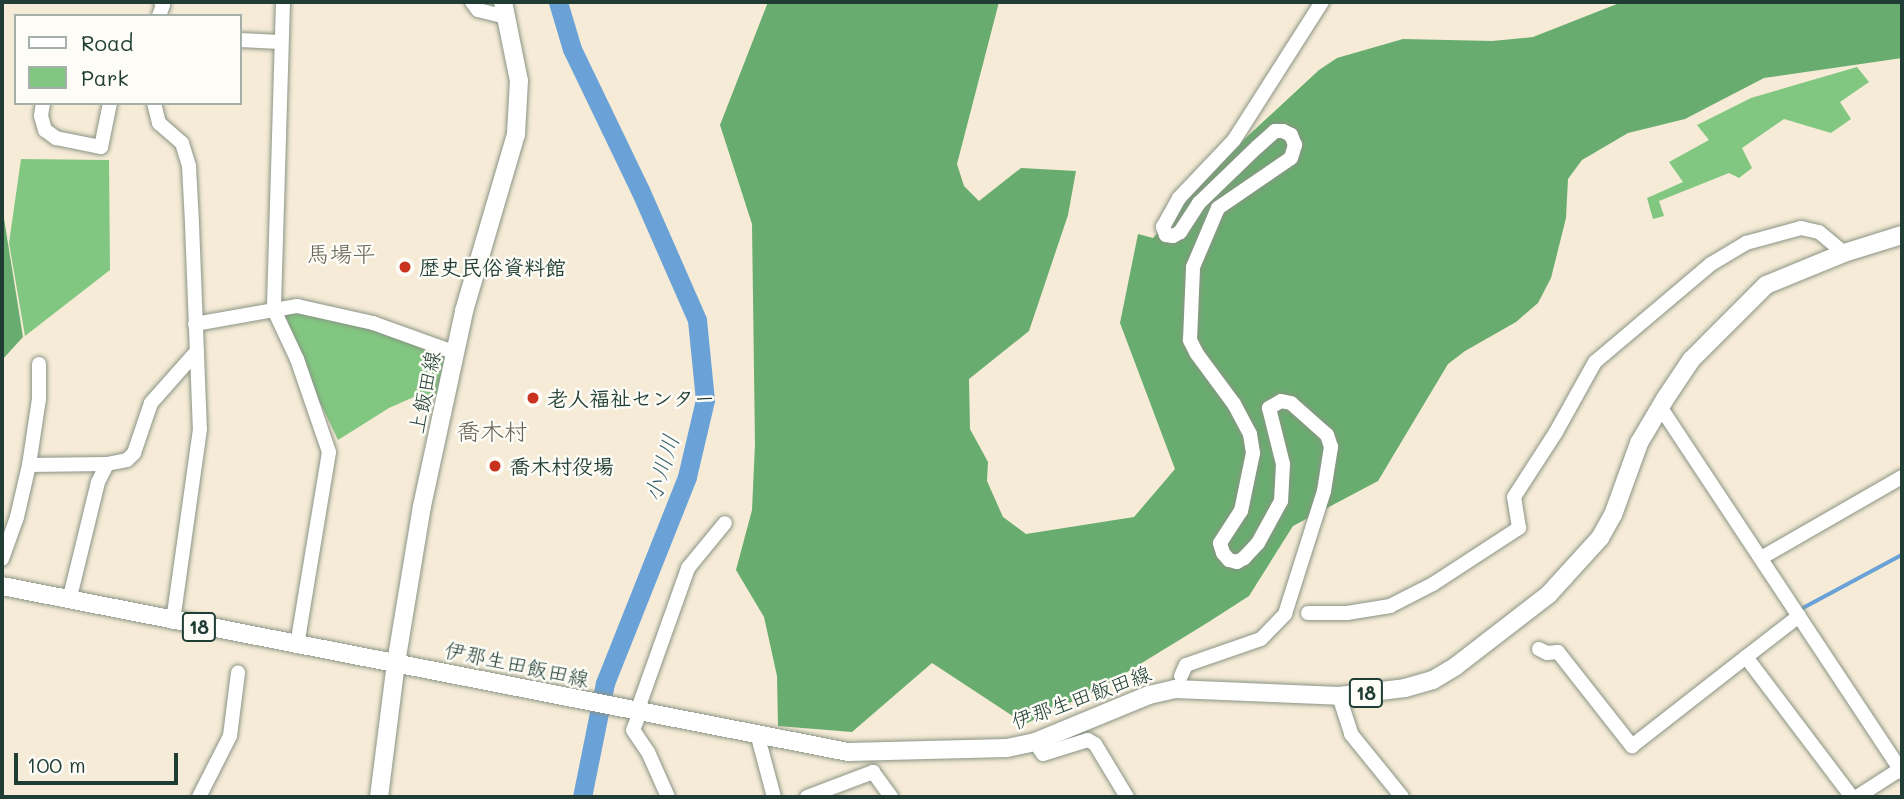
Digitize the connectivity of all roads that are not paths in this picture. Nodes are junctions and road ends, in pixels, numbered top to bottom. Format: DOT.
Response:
graph roads {
  1 [pos="283,2"];
  2 [pos="472,2"];
  3 [pos="1322,2"];
  4 [pos="505,9"];
  5 [pos="242,40"];
  6 [pos="280,42"];
  7 [pos="43,105"];
  8 [pos="110,105"];
  9 [pos="154,105"];
  10 [pos="1902,235"];
  11 [pos="1844,253"];
  12 [pos="274,310"];
  13 [pos="195,324"];
  14 [pos="197,351"];
  15 [pos="456,353"];
  16 [pos="39,364"];
  17 [pos="1661,408"];
  18 [pos="107,464"];
  19 [pos="29,465"];
  20 [pos="1902,477"];
  21 [pos="726,523"];
  22 [pos="1761,558"];
  23 [pos="2,559"];
  24 [pos="2,586"];
  25 [pos="69,601"];
  26 [pos="1308,613"];
  27 [pos="1799,616"];
  28 [pos="173,622"];
  29 [pos="297,646"];
  30 [pos="1539,649"];
  31 [pos="1746,657"];
  32 [pos="396,663"];
  33 [pos="238,673"];
  34 [pos="1181,676"];
  35 [pos="1339,696"];
  36 [pos="637,709"];
  37 [pos="758,737"];
  38 [pos="1034,742"];
  39 [pos="1902,770"];
  40 [pos="199,797"];
  41 [pos="379,797"];
  42 [pos="668,797"];
  43 [pos="774,797"];
  44 [pos="807,797"];
  45 [pos="891,797"];
  46 [pos="1127,797"];
  47 [pos="1402,797"];
  48 [pos="1855,797"];
  1 -- 6 [label="street"];
  2 -- 4 [label="street"];
  3 -- 34 [label="street"];
  4 -- 15 [label="main road, 上飯田線"];
  5 -- 6 [label="street"];
  6 -- 12 [label="street"];
  7 -- 8 [label="street"];
  9 -- 13 [label="street"];
  10 -- 11 [label="main road, 伊那生田飯田線 / 18"];
  11 -- 17 [label="main road, 伊那生田飯田線 / 18"];
  11 -- 26 [label="street"];
  12 -- 13 [label="street"];
  12 -- 15 [label="street"];
  12 -- 29 [label="street"];
  13 -- 14 [label="street"];
  14 -- 18 [label="street"];
  14 -- 28 [label="street"];
  15 -- 32 [label="main road, 上飯田線"];
  16 -- 19 [label="street"];
  17 -- 22 [label="street"];
  17 -- 35 [label="main road, 伊那生田飯田線 / 18"];
  18 -- 19 [label="street"];
  18 -- 25 [label="street"];
  19 -- 23 [label="street"];
  20 -- 22 [label="street"];
  21 -- 36 [label="street"];
  22 -- 27 [label="street"];
  24 -- 25 [label="main road, 伊那生田飯田線 / 18"];
  25 -- 28 [label="main road, 伊那生田飯田線 / 18"];
  27 -- 31 [label="street"];
  27 -- 39 [label="street"];
  28 -- 29 [label="main road, 伊那生田飯田線 / 18"];
  29 -- 32 [label="main road, 伊那生田飯田線 / 18"];
  30 -- 31 [label="street"];
  31 -- 48 [label="street"];
  32 -- 36 [label="main road, 伊那生田飯田線 / 18"];
  32 -- 41 [label="main road, 上飯田線"];
  33 -- 40 [label="street"];
  35 -- 38 [label="main road, 伊那生田飯田線 / 18"];
  35 -- 47 [label="street"];
  36 -- 37 [label="main road, 伊那生田飯田線 / 18"];
  36 -- 42 [label="street"];
  37 -- 38 [label="main road, 伊那生田飯田線 / 18"];
  37 -- 43 [label="street"];
  38 -- 46 [label="street"];
  39 -- 48 [label="street"];
  44 -- 45 [label="street"];
}
